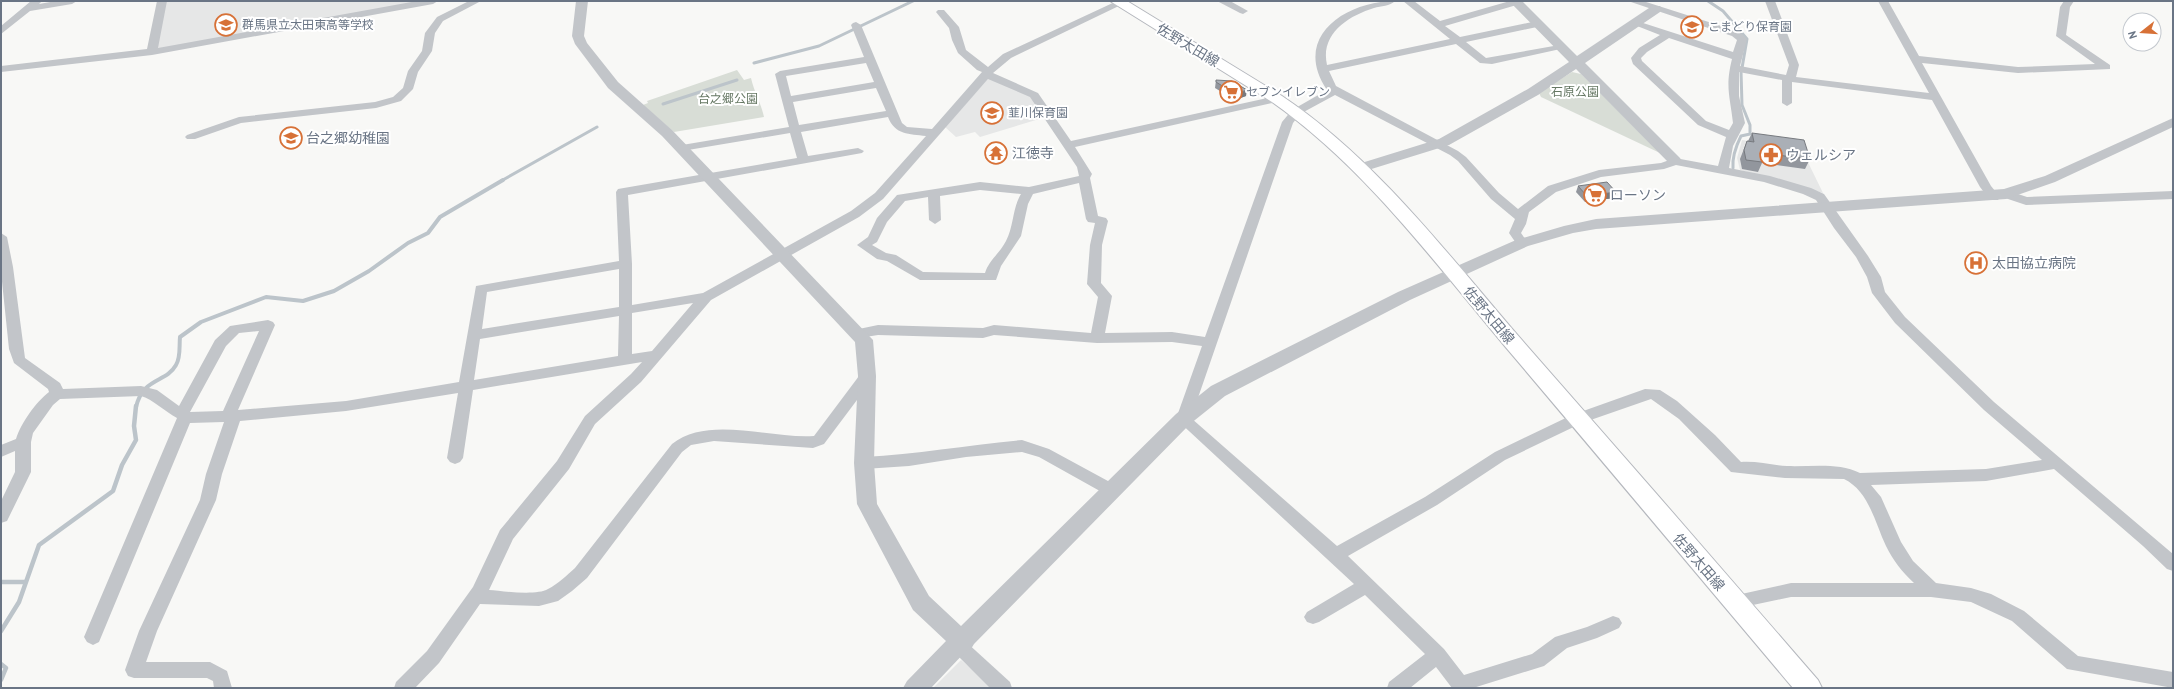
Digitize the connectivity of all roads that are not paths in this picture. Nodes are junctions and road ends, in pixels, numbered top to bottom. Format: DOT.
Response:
graph roads {
  1 [pos="37,1"];
  2 [pos="72,1"];
  3 [pos="162,1"];
  4 [pos="433,1"];
  5 [pos="476,1"];
  6 [pos="582,1"];
  7 [pos="1222,1"];
  8 [pos="1390,1"];
  9 [pos="1408,1"];
  10 [pos="1633,1"];
  11 [pos="1668,1"];
  12 [pos="1770,1"];
  13 [pos="1883,1"];
  14 [pos="2069,1"];
  15 [pos="1118,2"];
  16 [pos="1516,2"];
  17 [pos="27,9"];
  18 [pos="1656,9"];
  19 [pos="941,12"];
  20 [pos="1242,12"];
  21 [pos="1537,24"];
  22 [pos="1637,24"];
  23 [pos="1436,25"];
  24 [pos="857,27"];
  25 [pos="1,31"];
  26 [pos="1668,34"];
  27 [pos="1457,40"];
  28 [pos="1561,46"];
  29 [pos="152,52"];
  30 [pos="1737,57"];
  31 [pos="871,59"];
  32 [pos="1915,59"];
  33 [pos="1578,63"];
  34 [pos="1734,68"];
  35 [pos="1,69"];
  36 [pos="1324,69"];
  37 [pos="987,72"];
  38 [pos="1790,79"];
  39 [pos="881,84"];
  40 [pos="1334,91"];
  41 [pos="1936,97"];
  42 [pos="1277,99"];
  43 [pos="787,100"];
  44 [pos="1787,103"];
  45 [pos="1296,112"];
  46 [pos="892,113"];
  47 [pos="2173,122"];
  48 [pos="795,129"];
  49 [pos="934,133"];
  50 [pos="1731,135"];
  51 [pos="191,137"];
  52 [pos="1068,145"];
  53 [pos="1437,145"];
  54 [pos="682,148"];
  55 [pos="858,151"];
  56 [pos="803,160"];
  57 [pos="1675,161"];
  58 [pos="1360,168"];
  59 [pos="1723,171"];
  60 [pos="709,176"];
  61 [pos="1084,178"];
  62 [pos="1029,191"];
  63 [pos="934,193"];
  64 [pos="2173,195"];
  65 [pos="879,196"];
  66 [pos="2000,196"];
  67 [pos="898,201"];
  68 [pos="1828,206"];
  69 [pos="1522,218"];
  70 [pos="935,220"];
  71 [pos="1,237"];
  72 [pos="1522,243"];
  73 [pos="782,254"];
  74 [pos="626,264"];
  75 [pos="1454,274"];
  76 [pos="706,297"];
  77 [pos="625,309"];
  78 [pos="859,333"];
  79 [pos="474,335"];
  80 [pos="1097,338"];
  81 [pos="1208,342"];
  82 [pos="655,355"];
  83 [pos="625,359"];
  84 [pos="867,376"];
  85 [pos="465,386"];
  86 [pos="57,394"];
  87 [pos="184,415"];
  88 [pos="231,417"];
  89 [pos="1183,419"];
  90 [pos="1577,420"];
  91 [pos="23,442"];
  92 [pos="1,451"];
  93 [pos="454,458"];
  94 [pos="864,463"];
  95 [pos="2057,463"];
  96 [pos="1858,479"];
  97 [pos="1113,491"];
  98 [pos="1,517"];
  99 [pos="1336,555"];
  100 [pos="2173,564"];
  101 [pos="1367,586"];
  102 [pos="1930,590"];
  103 [pos="476,597"];
  104 [pos="1734,602"];
  105 [pos="1313,617"];
  106 [pos="1612,623"];
  107 [pos="93,637"];
  108 [pos="961,644"];
  109 [pos="1438,654"];
  110 [pos="2173,680"];
  111 [pos="1462,686"];
  112 [pos="223,688"];
  113 [pos="403,688"];
  114 [pos="915,688"];
  115 [pos="1003,688"];
  116 [pos="1396,688"];
  117 [pos="1809,688"];
  1 -- 17 [label="street"];
  2 -- 17 [label="street"];
  3 -- 29 [label="street"];
  4 -- 29 [label="street"];
  5 -- 51 [label="street"];
  6 -- 54 [label="street"];
  7 -- 20 [label="street"];
  8 -- 36 [label="street"];
  9 -- 23 [label="street"];
  10 -- 18 [label="street"];
  11 -- 18 [label="street"];
  12 -- 38 [label="street"];
  13 -- 32 [label="street"];
  14 -- 32 [label="street"];
  15 -- 37 [label="street"];
  15 -- 42 [label="main road, 佐野太田線"];
  16 -- 21 [label="street"];
  16 -- 23 [label="street"];
  17 -- 25 [label="street"];
  18 -- 22 [label="street"];
  18 -- 30 [label="street"];
  19 -- 37 [label="street"];
  21 -- 27 [label="street"];
  21 -- 28 [label="street"];
  22 -- 26 [label="street"];
  22 -- 33 [label="street"];
  23 -- 27 [label="street"];
  24 -- 31 [label="street"];
  26 -- 30 [label="street"];
  26 -- 50 [label="street"];
  27 -- 28 [label="street"];
  27 -- 36 [label="street"];
  28 -- 33 [label="street"];
  29 -- 35 [label="street"];
  30 -- 34 [label="street"];
  31 -- 39 [label="street"];
  31 -- 43 [label="street"];
  32 -- 41 [label="street"];
  33 -- 53 [label="street"];
  33 -- 57 [label="street"];
  34 -- 38 [label="street"];
  34 -- 50 [label="street"];
  36 -- 40 [label="street"];
  37 -- 49 [label="street"];
  37 -- 52 [label="street"];
  38 -- 41 [label="street"];
  38 -- 44 [label="street"];
  39 -- 43 [label="street"];
  39 -- 46 [label="street"];
  40 -- 45 [label="street"];
  40 -- 53 [label="street"];
  41 -- 66 [label="street"];
  42 -- 45 [label="main road, 佐野太田線"];
  42 -- 52 [label="street"];
  43 -- 48 [label="street"];
  45 -- 58 [label="main road, 佐野太田線"];
  45 -- 81 [label="street"];
  46 -- 48 [label="street"];
  46 -- 49 [label="street"];
  47 -- 66 [label="street"];
  48 -- 54 [label="street"];
  48 -- 56 [label="street"];
  49 -- 65 [label="street"];
  50 -- 59 [label="street"];
  52 -- 61 [label="street"];
  53 -- 58 [label="street"];
  53 -- 69 [label="street"];
  54 -- 60 [label="street"];
  55 -- 56 [label="street"];
  56 -- 60 [label="street"];
  57 -- 59 [label="street"];
  57 -- 69 [label="street"];
  58 -- 75 [label="main road, 佐野太田線"];
  59 -- 68 [label="street"];
  60 -- 73 [label="street"];
  60 -- 74 [label="street"];
  61 -- 62 [label="street"];
  61 -- 80 [label="street"];
  62 -- 63 [label="street"];
  62 -- 67 [label="street"];
  63 -- 67 [label="street"];
  63 -- 70 [label="street"];
  64 -- 66 [label="street"];
  65 -- 67 [label="street"];
  65 -- 73 [label="street"];
  66 -- 68 [label="street"];
  68 -- 72 [label="street"];
  68 -- 95 [label="street"];
  69 -- 72 [label="street"];
  71 -- 86 [label="street"];
  72 -- 75 [label="street"];
  73 -- 76 [label="street"];
  73 -- 78 [label="street"];
  74 -- 77 [label="street"];
  74 -- 79 [label="street"];
  75 -- 89 [label="street"];
  75 -- 90 [label="main road, 佐野太田線"];
  76 -- 77 [label="street"];
  76 -- 82 [label="street"];
  77 -- 79 [label="street"];
  77 -- 83 [label="street"];
  78 -- 80 [label="street"];
  78 -- 84 [label="street"];
  79 -- 85 [label="street"];
  80 -- 81 [label="street"];
  81 -- 89 [label="street"];
  82 -- 83 [label="street"];
  82 -- 103 [label="street"];
  83 -- 85 [label="street"];
  84 -- 94 [label="street"];
  84 -- 103 [label="street"];
  85 -- 88 [label="street"];
  85 -- 93 [label="street"];
  86 -- 87 [label="street"];
  86 -- 91 [label="street"];
  87 -- 88 [label="street"];
  87 -- 88 [label="street"];
  87 -- 107 [label="street"];
  88 -- 112 [label="street"];
  89 -- 97 [label="street"];
  89 -- 99 [label="street"];
  90 -- 96 [label="street"];
  90 -- 99 [label="street"];
  90 -- 104 [label="main road, 佐野太田線"];
  91 -- 92 [label="street"];
  91 -- 98 [label="street"];
  94 -- 97 [label="street"];
  94 -- 108 [label="street"];
  95 -- 96 [label="street"];
  95 -- 100 [label="street"];
  96 -- 102 [label="street"];
  97 -- 108 [label="street"];
  99 -- 101 [label="street"];
  101 -- 105 [label="street"];
  101 -- 109 [label="street"];
  102 -- 104 [label="street"];
  102 -- 110 [label="street"];
  103 -- 113 [label="street"];
  104 -- 117 [label="main road, 佐野太田線"];
  106 -- 111 [label="street"];
  108 -- 114 [label="street"];
  108 -- 115 [label="street"];
  109 -- 111 [label="street"];
  109 -- 116 [label="street"];
}
